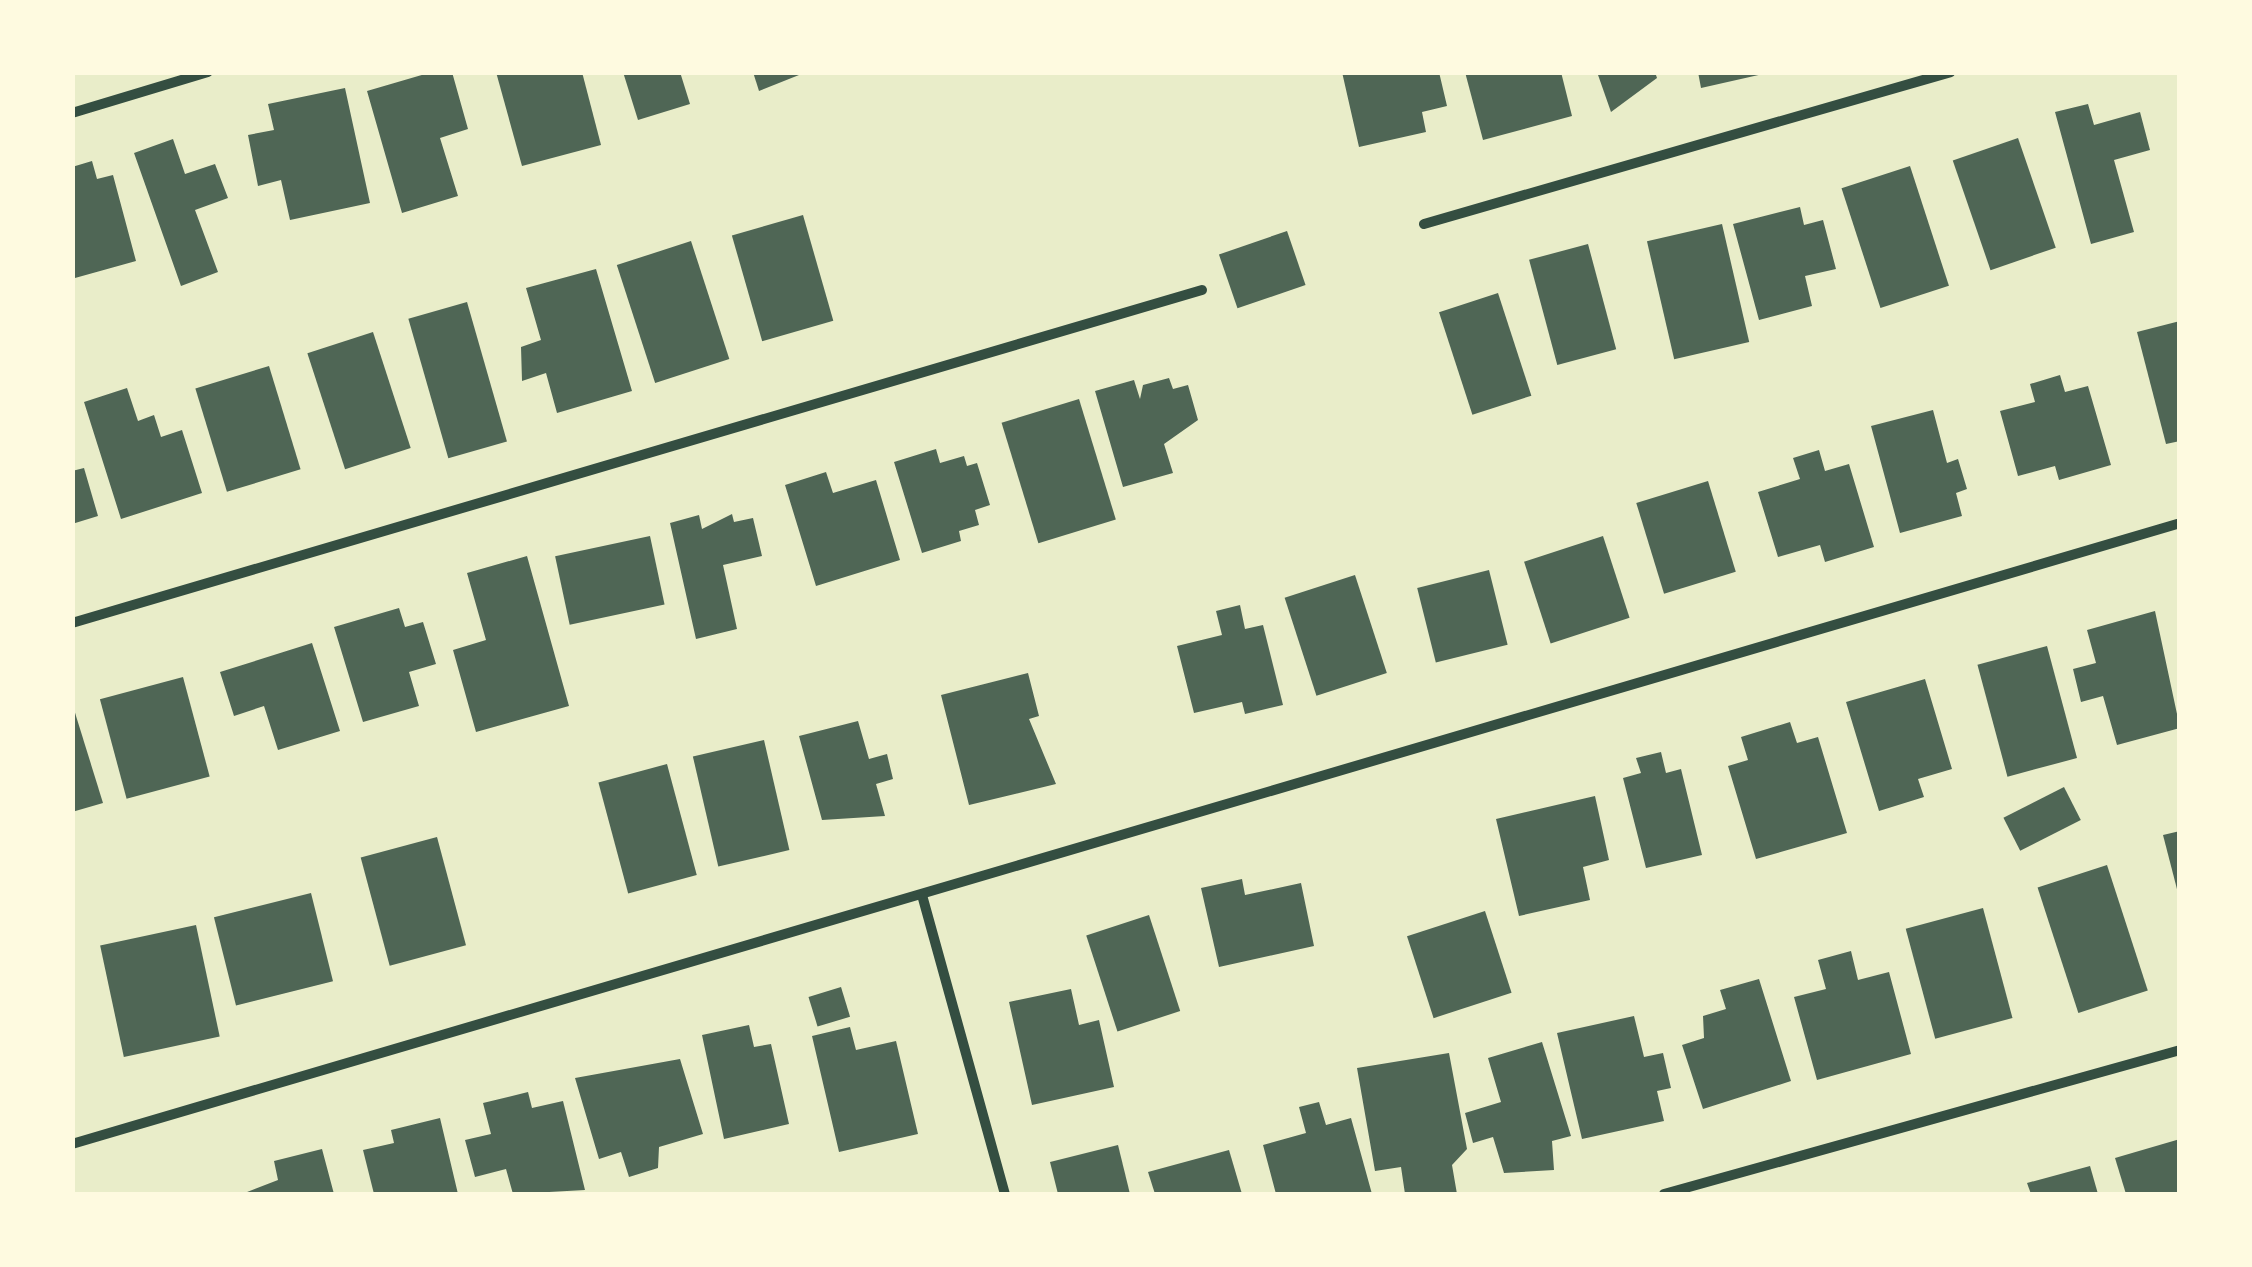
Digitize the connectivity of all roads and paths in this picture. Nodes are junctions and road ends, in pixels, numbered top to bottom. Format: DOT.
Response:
graph roads {
  1 [pos="208,72"];
  2 [pos="1951,72"];
  3 [pos="72,113"];
  4 [pos="1424,224"];
  5 [pos="1202,290"];
  6 [pos="2180,523"];
  7 [pos="72,622"];
  8 [pos="922,895"];
  9 [pos="2180,1050"];
  10 [pos="72,1144"];
  11 [pos="1004,1194"];
  12 [pos="1664,1194"];
  1 -- 3 [label="street"];
  2 -- 4 [label="street"];
  5 -- 7 [label="street"];
  6 -- 8 [label="street"];
  8 -- 10 [label="street"];
  8 -- 11 [label="street"];
  9 -- 12 [label="street"];
}
